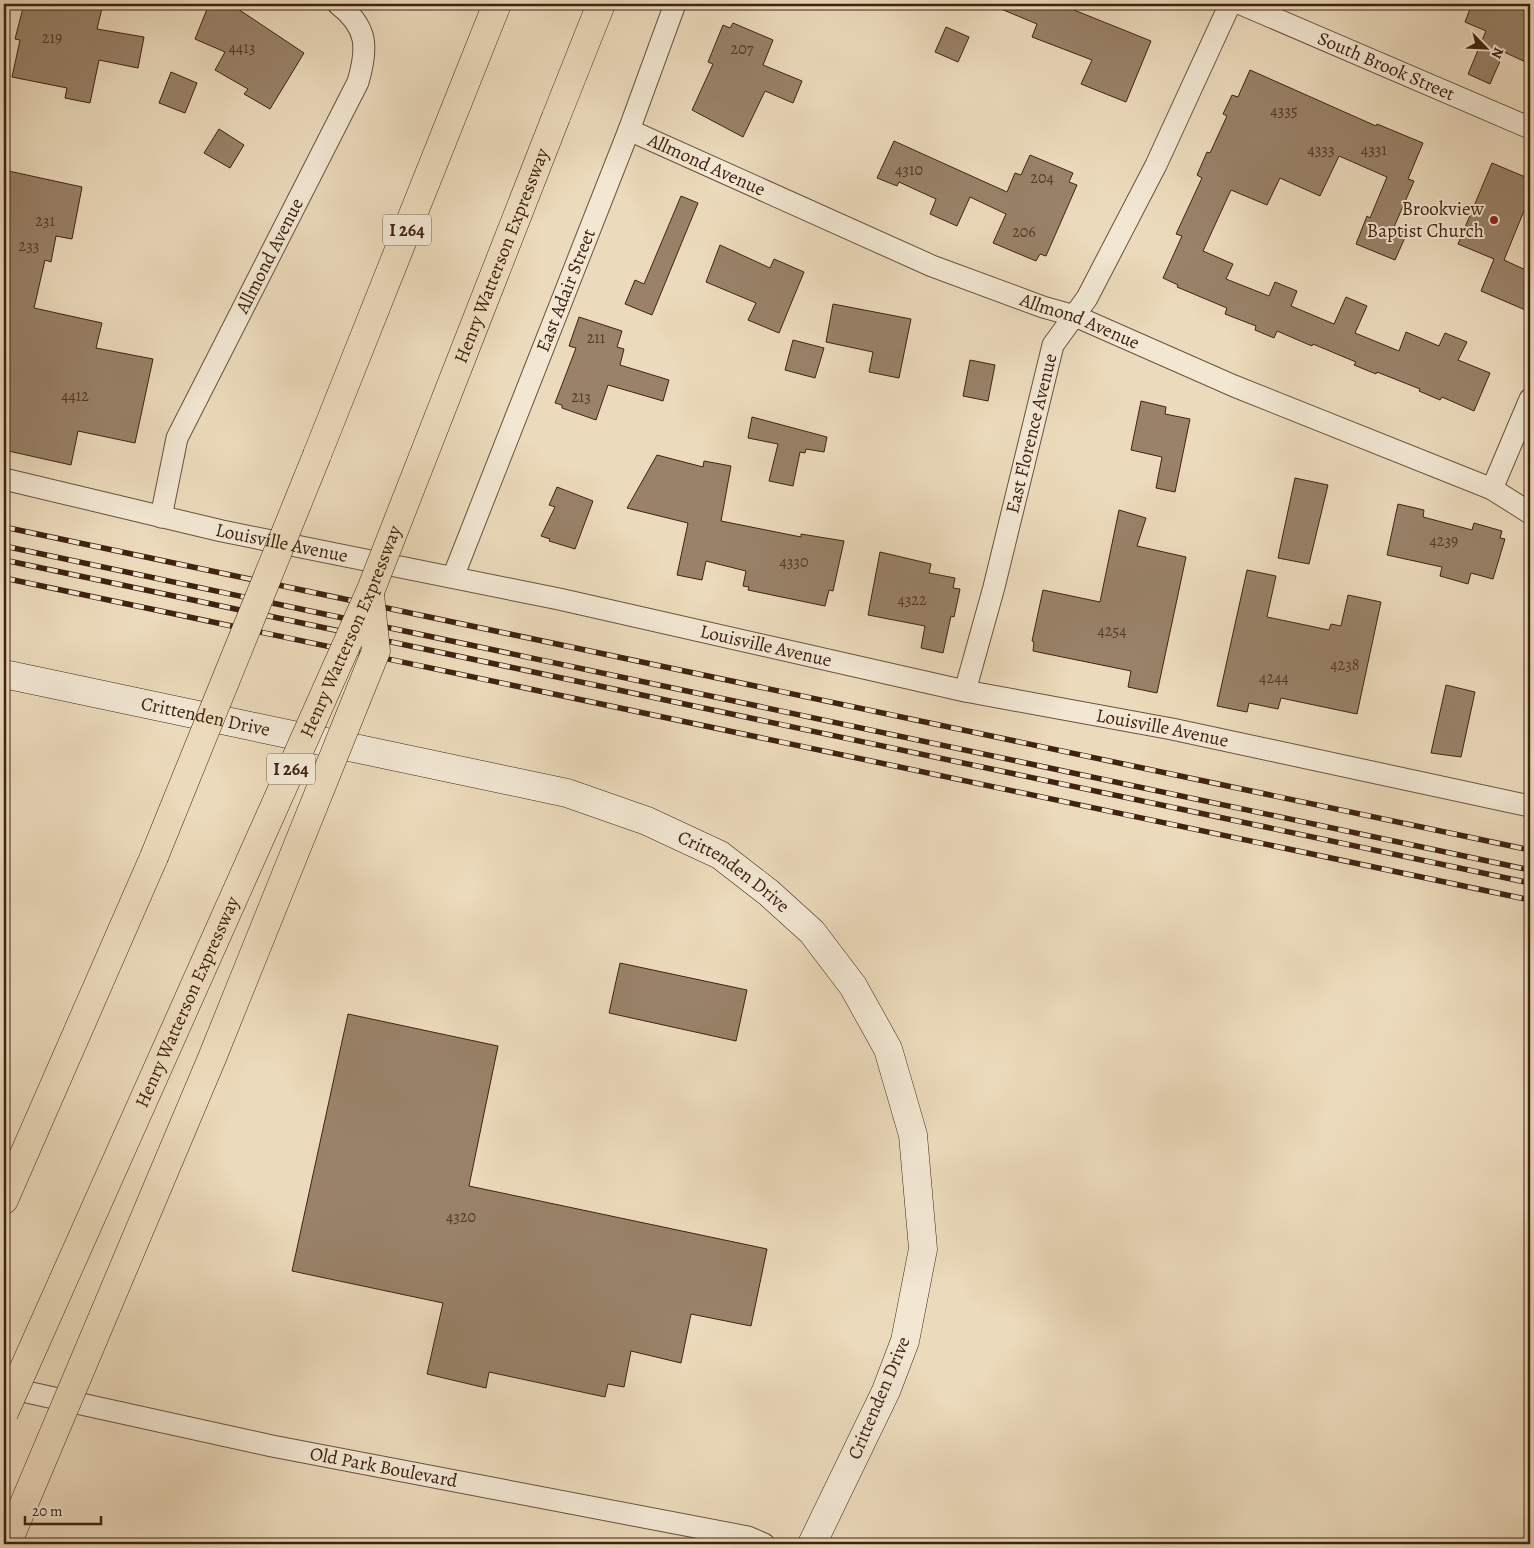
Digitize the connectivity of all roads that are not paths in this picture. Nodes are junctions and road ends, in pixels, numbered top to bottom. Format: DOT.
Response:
graph roads {
  1 [pos="338,4"];
  2 [pos="498,4"];
  3 [pos="601,4"];
  4 [pos="675,4"];
  5 [pos="1230,4"];
  6 [pos="1241,4"];
  7 [pos="1530,128"];
  8 [pos="629,130"];
  9 [pos="1075,316"];
  10 [pos="1530,399"];
  11 [pos="4,479"];
  12 [pos="1492,489"];
  13 [pos="1530,512"];
  14 [pos="161,517"];
  15 [pos="453,577"];
  16 [pos="370,592"];
  17 [pos="4,674"];
  18 [pos="965,691"];
  19 [pos="1530,806"];
  20 [pos="4,1200"];
  21 [pos="4,1387"];
  22 [pos="4,1413"];
  23 [pos="7,1544"];
  24 [pos="764,1544"];
  25 [pos="812,1544"];
  1 -- 14 [label="street, Allmond Avenue"];
  2 -- 20 [label="highway, I 264, bridge"];
  3 -- 16 [label="highway, Henry Watterson Expressway / I 264, bridge"];
  4 -- 8 [label="street, East Adair Street"];
  5 -- 9 [label="street, East Florence Avenue"];
  6 -- 7 [label="street, South Brook Street"];
  8 -- 9 [label="street, Allmond Avenue"];
  8 -- 15 [label="street, East Adair Street"];
  9 -- 12 [label="street, Allmond Avenue"];
  9 -- 18 [label="street, East Florence Avenue"];
  10 -- 12 [label="street"];
  11 -- 14 [label="street, Louisville Avenue"];
  12 -- 13 [label="street, Allmond Avenue"];
  14 -- 15 [label="street, Louisville Avenue"];
  15 -- 18 [label="street, Louisville Avenue"];
  16 -- 22 [label="highway, Henry Watterson Expressway / I 264, bridge"];
  16 -- 23 [label="highway, bridge"];
  17 -- 25 [label="main road, Crittenden Drive"];
  18 -- 19 [label="street, Louisville Avenue"];
  21 -- 24 [label="street, Old Park Boulevard"];
}
